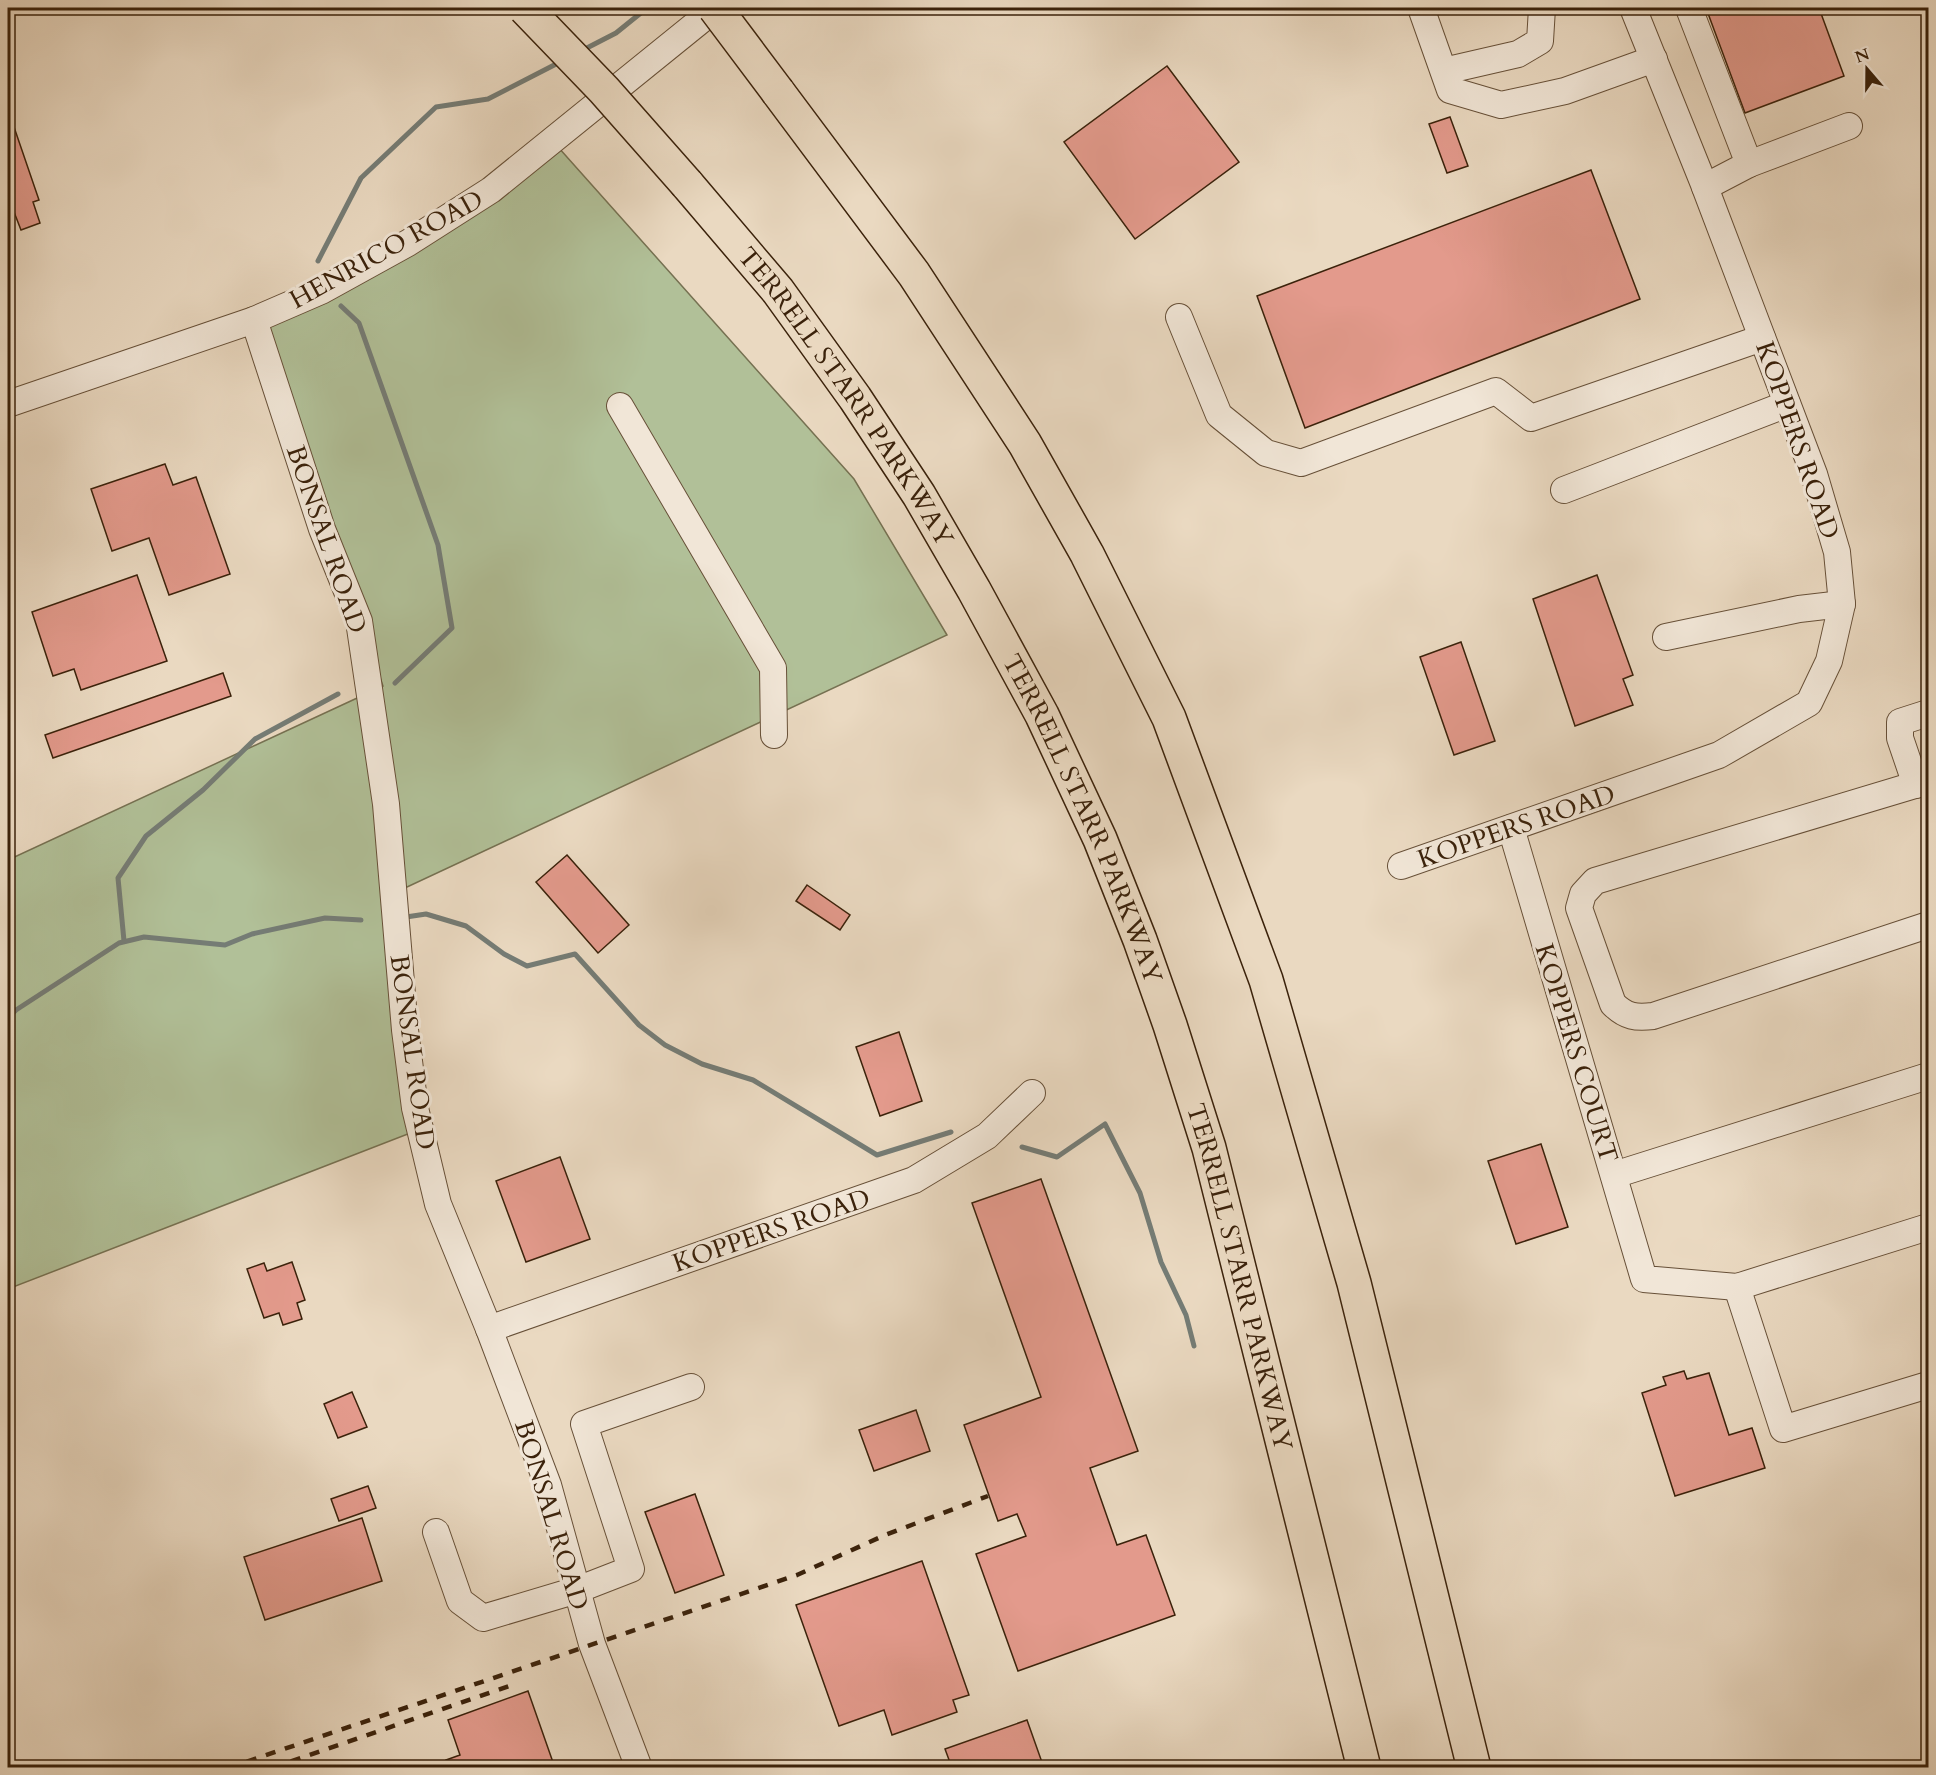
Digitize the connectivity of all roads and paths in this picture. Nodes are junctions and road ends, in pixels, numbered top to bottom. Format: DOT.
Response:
graph roads {
  1 [pos="525,8"];
  2 [pos="716,8"];
  3 [pos="1420,8"];
  4 [pos="1542,8"];
  5 [pos="1633,8"];
  6 [pos="1690,10"];
  7 [pos="1654,59"];
  8 [pos="1444,72"];
  9 [pos="1849,126"];
  10 [pos="1749,164"];
  11 [pos="1705,187"];
  12 [pos="1179,316"];
  13 [pos="254,320"];
  14 [pos="1762,338"];
  15 [pos="8,404"];
  16 [pos="1787,404"];
  17 [pos="620,406"];
  18 [pos="1563,490"];
  19 [pos="1842,604"];
  20 [pos="1666,637"];
  21 [pos="1929,713"];
  22 [pos="774,735"];
  23 [pos="1922,783"];
  24 [pos="1511,828"];
  25 [pos="1401,866"];
  26 [pos="1929,925"];
  27 [pos="1929,1076"];
  28 [pos="1032,1093"];
  29 [pos="1614,1175"];
  30 [pos="1929,1227"];
  31 [pos="1737,1287"];
  32 [pos="489,1329"];
  33 [pos="1929,1385"];
  34 [pos="691,1386"];
  35 [pos="436,1532"];
  36 [pos="577,1590"];
  37 [pos="639,1767"];
  38 [pos="1364,1767"];
  39 [pos="1474,1767"];
  1 -- 38 [label="highway, TERRELL STARR PARKWAY, bridge"];
  2 -- 13 [label="street, HENRICO ROAD"];
  2 -- 39 [label="highway, bridge"];
  3 -- 8 [label="street"];
  4 -- 8 [label="street"];
  5 -- 7 [label="street, KOPPERS ROAD"];
  6 -- 10 [label="street"];
  7 -- 8 [label="street"];
  7 -- 11 [label="street, KOPPERS ROAD"];
  9 -- 10 [label="street"];
  10 -- 11 [label="street"];
  11 -- 14 [label="street, KOPPERS ROAD"];
  12 -- 14 [label="street"];
  13 -- 15 [label="street, HENRICO ROAD"];
  13 -- 32 [label="street, BONSAL ROAD"];
  14 -- 16 [label="street, KOPPERS ROAD"];
  16 -- 18 [label="street"];
  16 -- 19 [label="street, KOPPERS ROAD"];
  17 -- 22 [label="street"];
  19 -- 20 [label="street"];
  19 -- 24 [label="street, KOPPERS ROAD"];
  21 -- 23 [label="street"];
  23 -- 26 [label="street"];
  24 -- 25 [label="street, KOPPERS ROAD"];
  24 -- 29 [label="street, KOPPERS COURT"];
  27 -- 29 [label="street"];
  28 -- 32 [label="street, KOPPERS ROAD"];
  29 -- 31 [label="street, KOPPERS COURT"];
  30 -- 31 [label="street"];
  31 -- 33 [label="street"];
  32 -- 36 [label="street, BONSAL ROAD"];
  34 -- 36 [label="street"];
  35 -- 36 [label="street"];
  36 -- 37 [label="street, BONSAL ROAD"];
}
